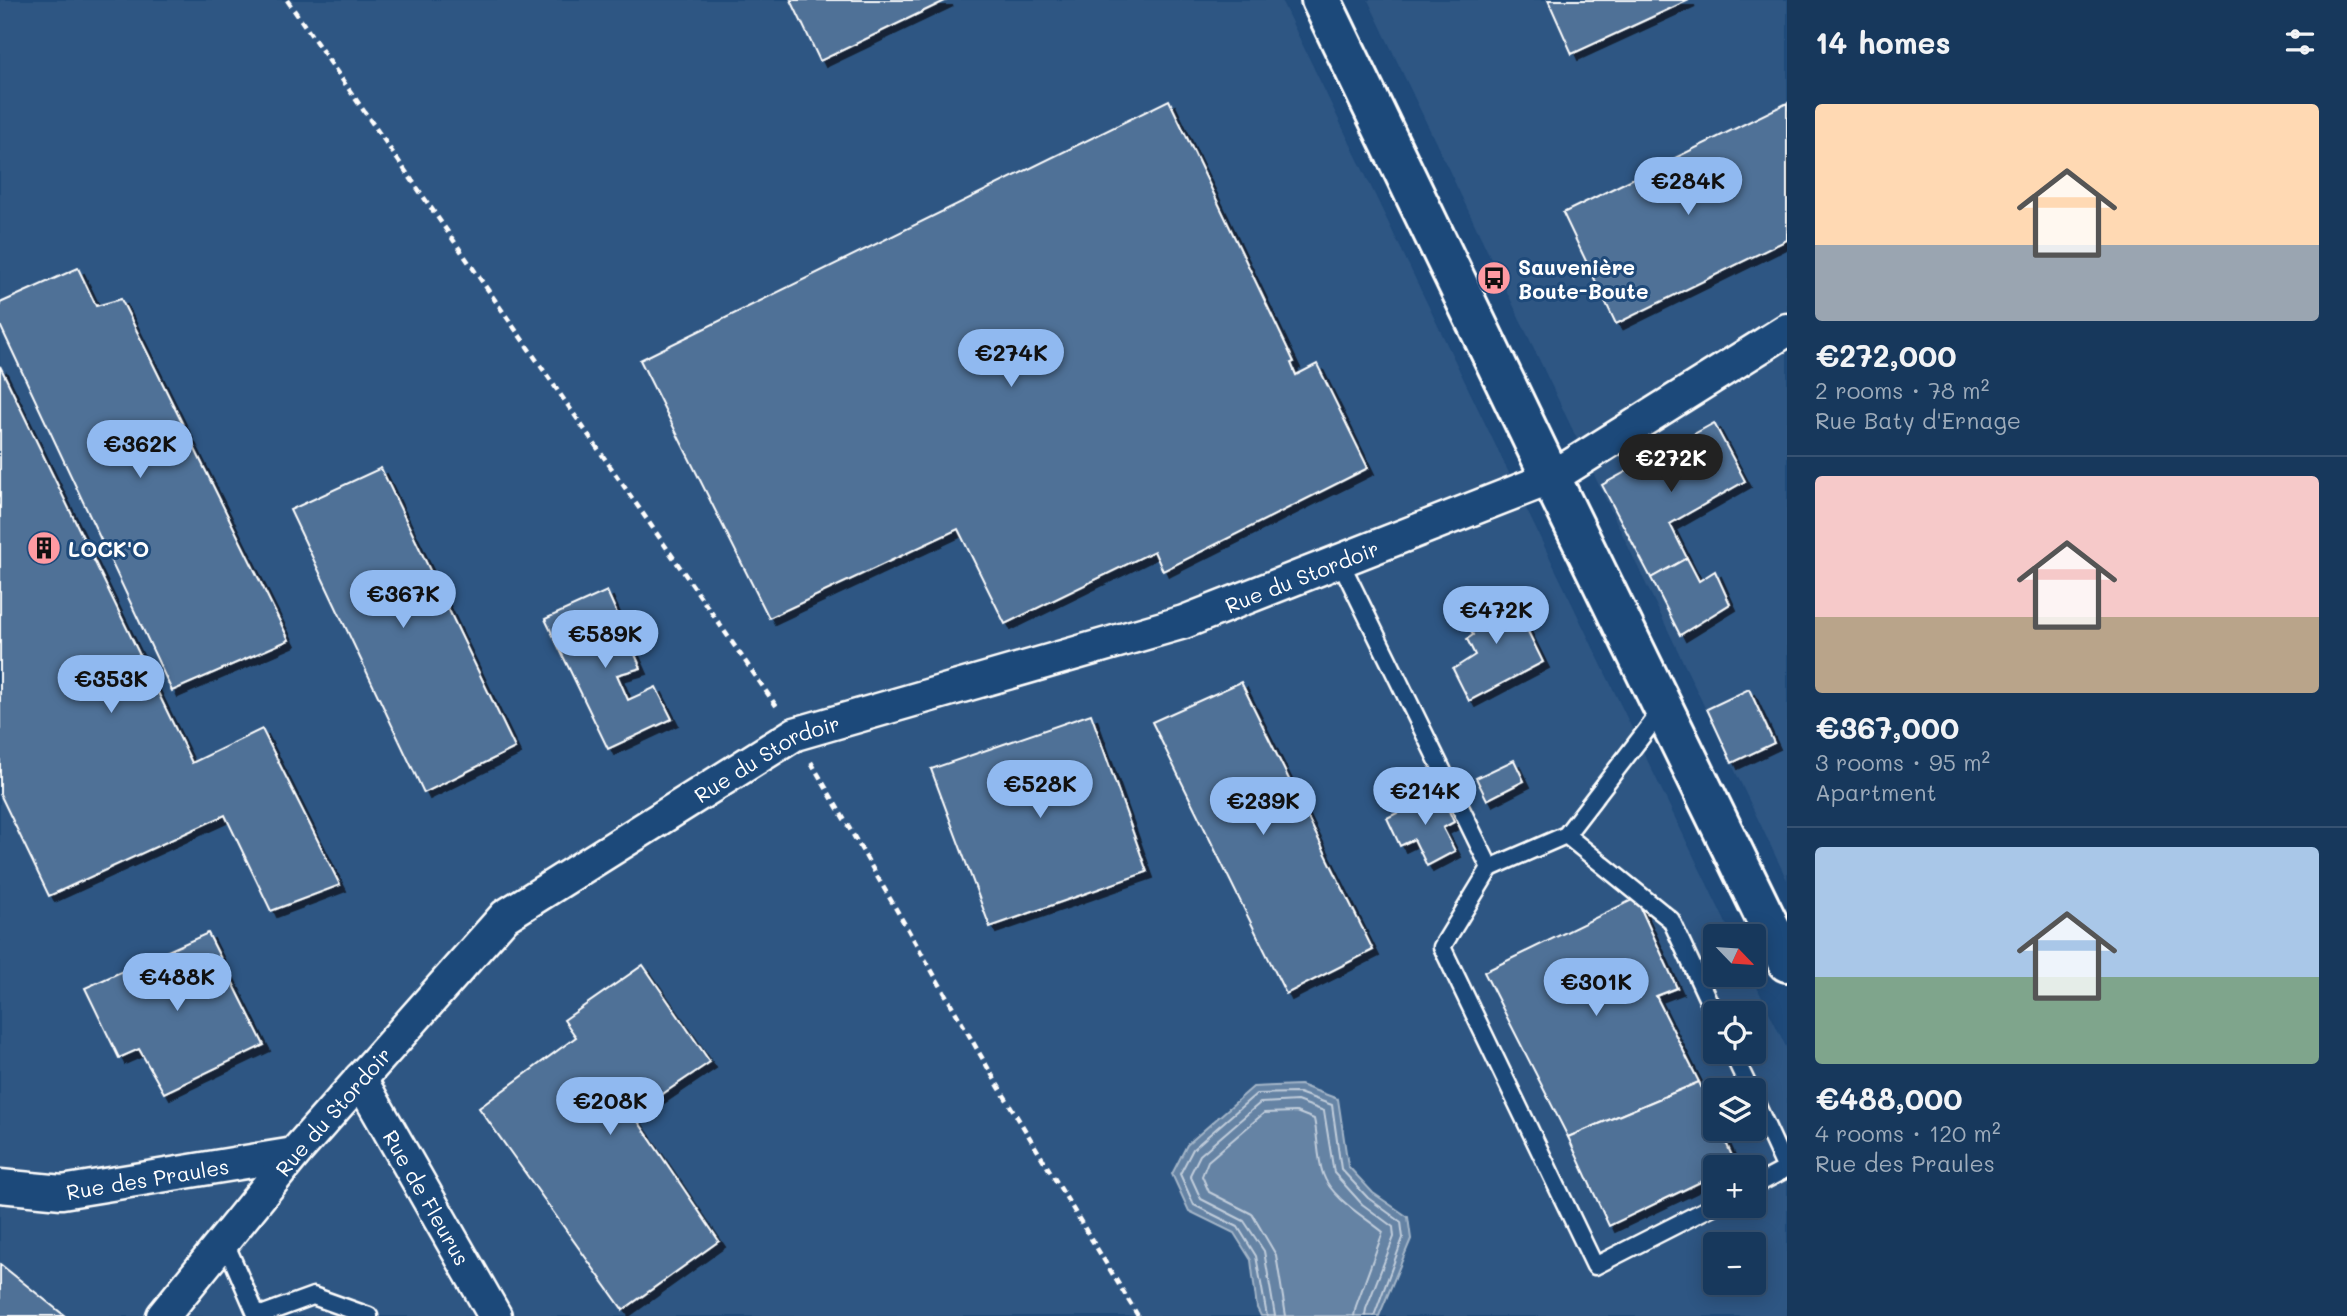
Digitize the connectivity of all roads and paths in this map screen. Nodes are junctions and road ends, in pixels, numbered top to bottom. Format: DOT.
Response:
graph roads {
  1 [pos="287,0"];
  2 [pos="1321,0"];
  3 [pos="1787,330"];
  4 [pos="1551,478"];
  5 [pos="1340,561"];
  6 [pos="1663,708"];
  7 [pos="795,734"];
  8 [pos="1566,835"];
  9 [pos="1490,868"];
  10 [pos="1787,961"];
  11 [pos="1708,1001"];
  12 [pos="360,1079"];
  13 [pos="1766,1125"];
  14 [pos="294,1154"];
  15 [pos="1766,1180"];
  16 [pos="0,1186"];
  17 [pos="1703,1212"];
  18 [pos="225,1240"];
  19 [pos="163,1316"];
  20 [pos="258,1316"];
  21 [pos="369,1316"];
  22 [pos="495,1316"];
  23 [pos="1138,1316"];
  1 -- 7 [label="path"];
  2 -- 4 [label="main road"];
  3 -- 4 [label="street, Rue du Stordoir"];
  4 -- 5 [label="street, Rue du Stordoir"];
  4 -- 6 [label="main road"];
  5 -- 7 [label="street, Rue du Stordoir"];
  5 -- 9 [label="lane"];
  6 -- 8 [label="lane"];
  6 -- 10 [label="main road"];
  7 -- 12 [label="street, Rue du Stordoir"];
  7 -- 23 [label="path"];
  8 -- 9 [label="lane"];
  8 -- 11 [label="lane"];
  9 -- 17 [label="lane"];
  12 -- 14 [label="street, Rue du Stordoir"];
  12 -- 22 [label="street, Rue de Fleurus"];
  13 -- 15 [label="lane"];
  14 -- 16 [label="street, Rue des Praules"];
  14 -- 18 [label="street, Rue du Stordoir"];
  18 -- 19 [label="street, Rue du Stordoir"];
  18 -- 20 [label="lane"];
  20 -- 21 [label="lane"];
}
